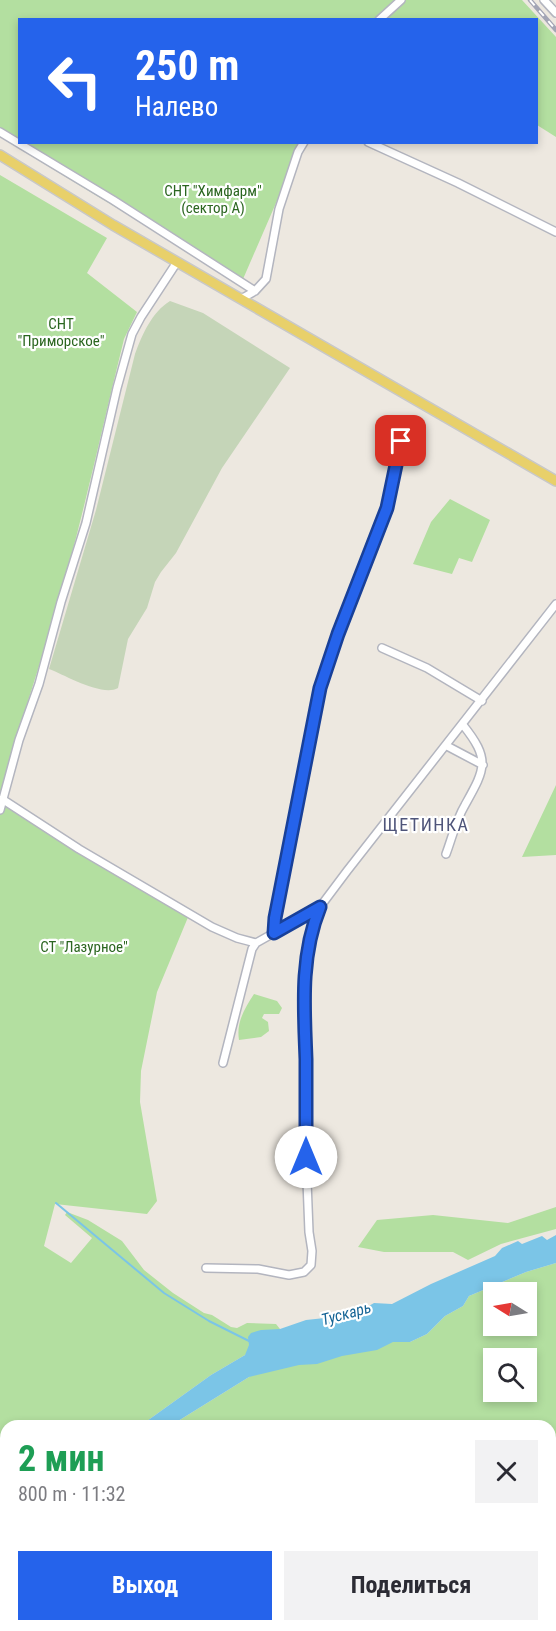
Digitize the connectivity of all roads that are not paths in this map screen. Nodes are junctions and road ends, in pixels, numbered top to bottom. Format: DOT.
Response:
graph roads {
  1 [pos="401,0"];
  2 [pos="544,0"];
  3 [pos="556,13"];
  4 [pos="381,18"];
  5 [pos="0,132"];
  6 [pos="18,143"];
  7 [pos="20,144"];
  8 [pos="303,144"];
  9 [pos="372,144"];
  10 [pos="0,155"];
  11 [pos="556,232"];
  12 [pos="177,262"];
  13 [pos="255,291"];
  14 [pos="241,299"];
  15 [pos="406,420"];
  16 [pos="556,481"];
  17 [pos="556,604"];
  18 [pos="382,648"];
  19 [pos="482,701"];
  20 [pos="463,725"];
  21 [pos="447,746"];
  22 [pos="483,765"];
  23 [pos="2,798"];
  24 [pos="0,810"];
  25 [pos="446,854"];
  26 [pos="320,907"];
  27 [pos="274,933"];
  28 [pos="256,943"];
  29 [pos="223,1063"];
  30 [pos="206,1268"];
  1 -- 4 [label="street"];
  2 -- 3 [label="street"];
  5 -- 6 [label="street"];
  7 -- 13 [label="street"];
  8 -- 13 [label="street"];
  9 -- 11 [label="street"];
  10 -- 12 [label="main road"];
  12 -- 14 [label="main road"];
  12 -- 23 [label="street"];
  13 -- 14 [label="street"];
  14 -- 16 [label="main road"];
  15 -- 27 [label="street"];
  17 -- 19 [label="street"];
  18 -- 19 [label="street"];
  19 -- 20 [label="street"];
  20 -- 21 [label="street"];
  20 -- 22 [label="street"];
  21 -- 22 [label="street"];
  21 -- 26 [label="street"];
  22 -- 25 [label="street"];
  23 -- 24 [label="street"];
  23 -- 28 [label="street"];
  26 -- 27 [label="street"];
  26 -- 30 [label="street"];
  27 -- 28 [label="street"];
  28 -- 29 [label="street"];
}
